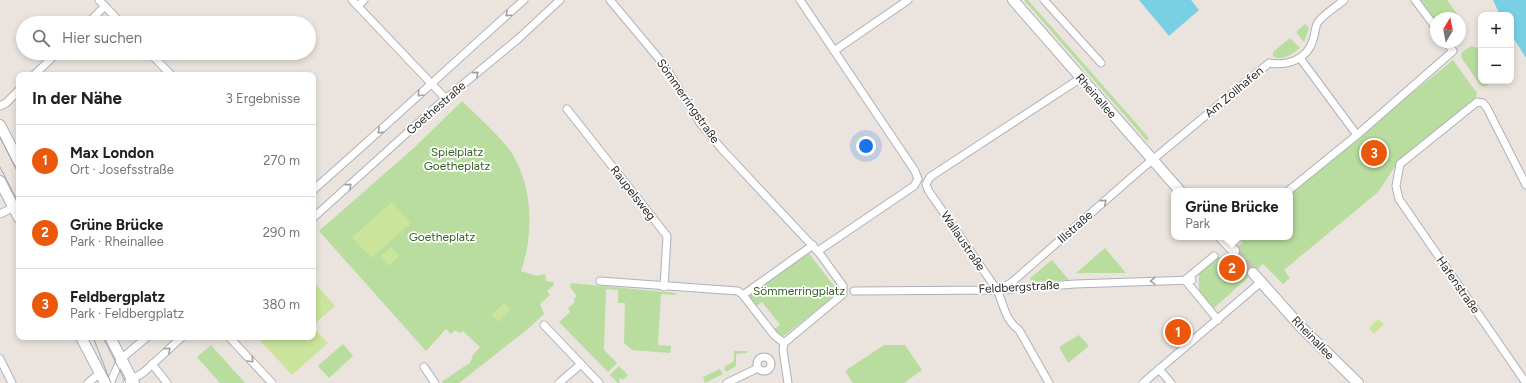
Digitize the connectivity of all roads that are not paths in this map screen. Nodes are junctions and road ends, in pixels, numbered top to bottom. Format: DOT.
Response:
graph roads {
  1 [pos="99,0"];
  2 [pos="352,0"];
  3 [pos="364,0"];
  4 [pos="524,0"];
  5 [pos="560,0"];
  6 [pos="610,0"];
  7 [pos="800,0"];
  8 [pos="908,0"];
  9 [pos="1013,0"];
  10 [pos="1044,0"];
  11 [pos="1344,0"];
  12 [pos="1415,0"];
  13 [pos="105,6"];
  14 [pos="358,6"];
  15 [pos="95,16"];
  16 [pos="114,16"];
  17 [pos="1430,20"];
  18 [pos="1451,48"];
  19 [pos="834,51"];
  20 [pos="1300,58"];
  21 [pos="50,60"];
  22 [pos="157,60"];
  23 [pos="1101,63"];
  24 [pos="37,72"];
  25 [pos="168,72"];
  26 [pos="1081,78"];
  27 [pos="431,82"];
  28 [pos="16,93"];
  29 [pos="446,99"];
  30 [pos="0,106"];
  31 [pos="567,109"];
  32 [pos="0,125"];
  33 [pos="1357,135"];
  34 [pos="16,156"];
  35 [pos="1152,160"];
  36 [pos="0,181"];
  37 [pos="1526,185"];
  38 [pos="316,187"];
  39 [pos="1177,188"];
  40 [pos="1292,188"];
  41 [pos="14,207"];
  42 [pos="16,211"];
  43 [pos="0,214"];
  44 [pos="316,215"];
  45 [pos="1224,240"];
  46 [pos="813,246"];
  47 [pos="818,251"];
  48 [pos="1234,251"];
  49 [pos="1214,256"];
  50 [pos="1253,273"];
  51 [pos="1188,280"];
  52 [pos="600,281"];
  53 [pos="1261,282"];
  54 [pos="664,287"];
  55 [pos="997,290"];
  56 [pos="854,291"];
  57 [pos="743,295"];
  58 [pos="1218,320"];
  59 [pos="544,325"];
  60 [pos="83,340"];
  61 [pos="112,340"];
  62 [pos="143,340"];
  63 [pos="179,340"];
  64 [pos="232,340"];
  65 [pos="784,343"];
  66 [pos="0,359"];
  67 [pos="121,359"];
  68 [pos="152,364"];
  69 [pos="581,364"];
  70 [pos="424,367"];
  71 [pos="758,368"];
  72 [pos="1159,369"];
  73 [pos="100,373"];
  74 [pos="131,382"];
  75 [pos="12,383"];
  76 [pos="88,383"];
  77 [pos="105,383"];
  78 [pos="110,383"];
  79 [pos="167,383"];
  80 [pos="272,383"];
  81 [pos="435,383"];
  82 [pos="559,383"];
  83 [pos="599,383"];
  84 [pos="726,383"];
  85 [pos="788,383"];
  86 [pos="1049,383"];
  87 [pos="1143,383"];
  88 [pos="1171,383"];
  89 [pos="1358,383"];
  90 [pos="1526,383"];
  1 -- 13 [label="street"];
  2 -- 14 [label="street"];
  3 -- 14 [label="street"];
  4 -- 27 [label="street, Goethestraße, one-way"];
  29 -- 5 [label="street, Goethestraße, one-way"];
  6 -- 46 [label="street, Sömmerringstraße"];
  7 -- 19 [label="street"];
  8 -- 19 [label="street"];
  9 -- 26 [label="main road, Rheinallee"];
  10 -- 23 [label="street"];
  11 -- 20 [label="street"];
  12 -- 17 [label="street"];
  13 -- 15 [label="street"];
  13 -- 16 [label="street"];
  14 -- 27 [label="street"];
  18 -- 33 [label="street"];
  19 -- 47 [label="street"];
  20 -- 33 [label="street"];
  20 -- 35 [label="street, Am Zollhafen"];
  21 -- 24 [label="street"];
  22 -- 25 [label="street"];
  26 -- 35 [label="main road, Rheinallee"];
  26 -- 55 [label="street, Wallaustraße"];
  27 -- 29 [label="street"];
  27 -- 38 [label="street, Goethestraße, one-way"];
  28 -- 30 [label="street"];
  44 -- 29 [label="street, Goethestraße, one-way"];
  31 -- 54 [label="street, Raupelsweg"];
  32 -- 34 [label="main road"];
  33 -- 40 [label="street"];
  35 -- 39 [label="main road, Rheinallee"];
  55 -- 35 [label="street, Illstraße, one-way"];
  36 -- 41 [label="main road"];
  37 -- 90 [label="street, Hafenstraße"];
  41 -- 42 [label="main road"];
  41 -- 43 [label="street"];
  45 -- 48 [label="main road"];
  46 -- 47 [label="street, Sömmerringstraße"];
  46 -- 57 [label="street"];
  47 -- 65 [label="street"];
  49 -- 51 [label="street"];
  50 -- 53 [label="main road, Rheinallee"];
  51 -- 55 [label="street, Feldbergstraße, one-way"];
  51 -- 58 [label="street"];
  52 -- 54 [label="street"];
  53 -- 58 [label="street"];
  53 -- 89 [label="main road, Rheinallee"];
  54 -- 57 [label="street"];
  55 -- 56 [label="street, Feldbergstraße"];
  55 -- 86 [label="street, Wallaustraße"];
  57 -- 65 [label="street"];
  58 -- 72 [label="street"];
  59 -- 69 [label="street"];
  60 -- 73 [label="main road"];
  61 -- 67 [label="main road"];
  62 -- 67 [label="street"];
  68 -- 63 [label="street, one-way"];
  64 -- 80 [label="street, one-way"];
  65 -- 85 [label="street"];
  66 -- 75 [label="street"];
  67 -- 74 [label="main road"];
  67 -- 78 [label="street"];
  68 -- 74 [label="street"];
  68 -- 79 [label="street"];
  69 -- 82 [label="street"];
  69 -- 83 [label="street"];
  70 -- 81 [label="street"];
  71 -- 84 [label="street"];
  72 -- 87 [label="street"];
  72 -- 88 [label="street"];
  73 -- 76 [label="street"];
  73 -- 77 [label="main road"];
}
